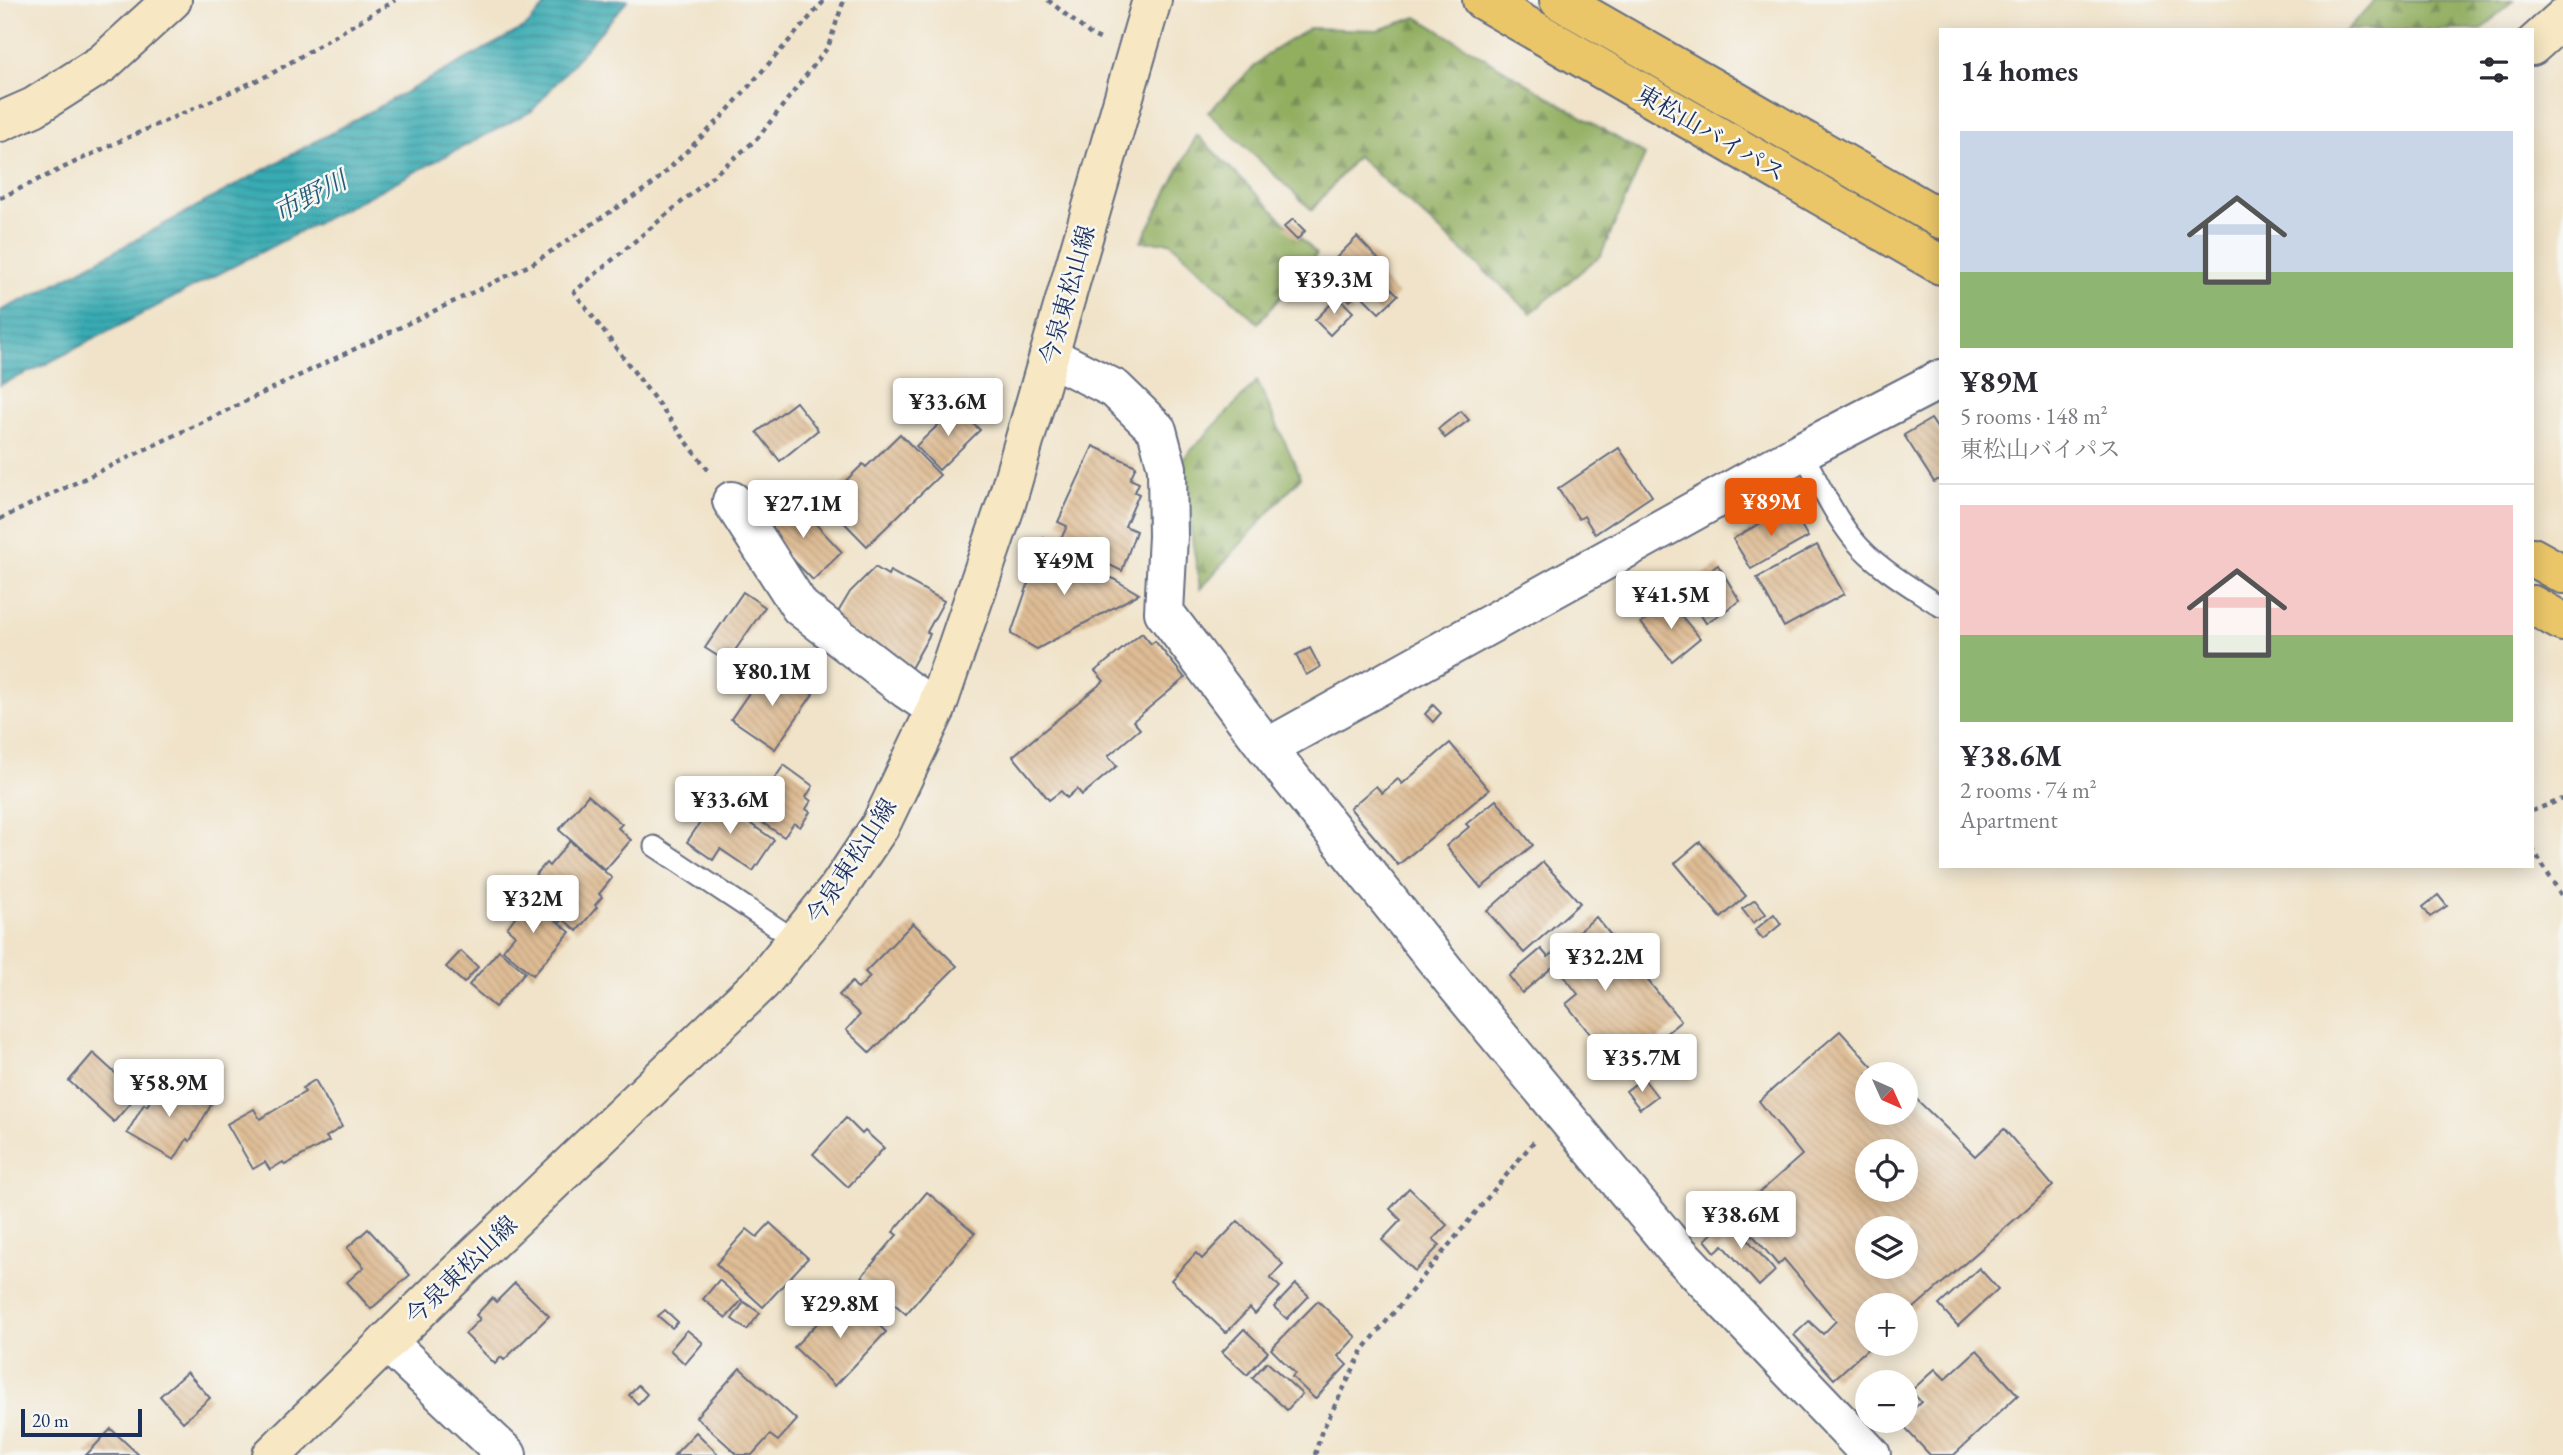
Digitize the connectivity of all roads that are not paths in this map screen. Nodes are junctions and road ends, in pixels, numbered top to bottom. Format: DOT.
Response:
graph roads {
  1 [pos="172,0"];
  2 [pos="1152,0"];
  3 [pos="1482,0"];
  4 [pos="1559,0"];
  5 [pos="2563,18"];
  6 [pos="2534,44"];
  7 [pos="0,122"];
  8 [pos="1939,218"];
  9 [pos="1939,264"];
  10 [pos="1049,356"];
  11 [pos="1939,380"];
  12 [pos="1802,451"];
  13 [pos="732,501"];
  14 [pos="2534,558"];
  15 [pos="2563,574"];
  16 [pos="1939,606"];
  17 [pos="2534,606"];
  18 [pos="2563,622"];
  19 [pos="936,709"];
  20 [pos="1267,748"];
  21 [pos="654,846"];
  22 [pos="797,941"];
  23 [pos="387,1342"];
  24 [pos="272,1455"];
  25 [pos="507,1455"];
  26 [pos="1871,1455"];
  1 -- 7 [label="main road"];
  2 -- 10 [label="main road, 今泉東松山線"];
  3 -- 9 [label="highway, 東松山バイパス"];
  4 -- 8 [label="highway, 東松山バイパス"];
  5 -- 6 [label="main road"];
  10 -- 19 [label="main road, 今泉東松山線"];
  10 -- 20 [label="street"];
  11 -- 12 [label="street"];
  12 -- 16 [label="lane"];
  12 -- 20 [label="street"];
  13 -- 19 [label="street"];
  14 -- 15 [label="highway"];
  17 -- 18 [label="highway"];
  19 -- 22 [label="main road, 今泉東松山線"];
  20 -- 26 [label="street"];
  21 -- 22 [label="lane"];
  22 -- 23 [label="main road, 今泉東松山線"];
  23 -- 24 [label="main road, 今泉東松山線"];
  23 -- 25 [label="street"];
}
